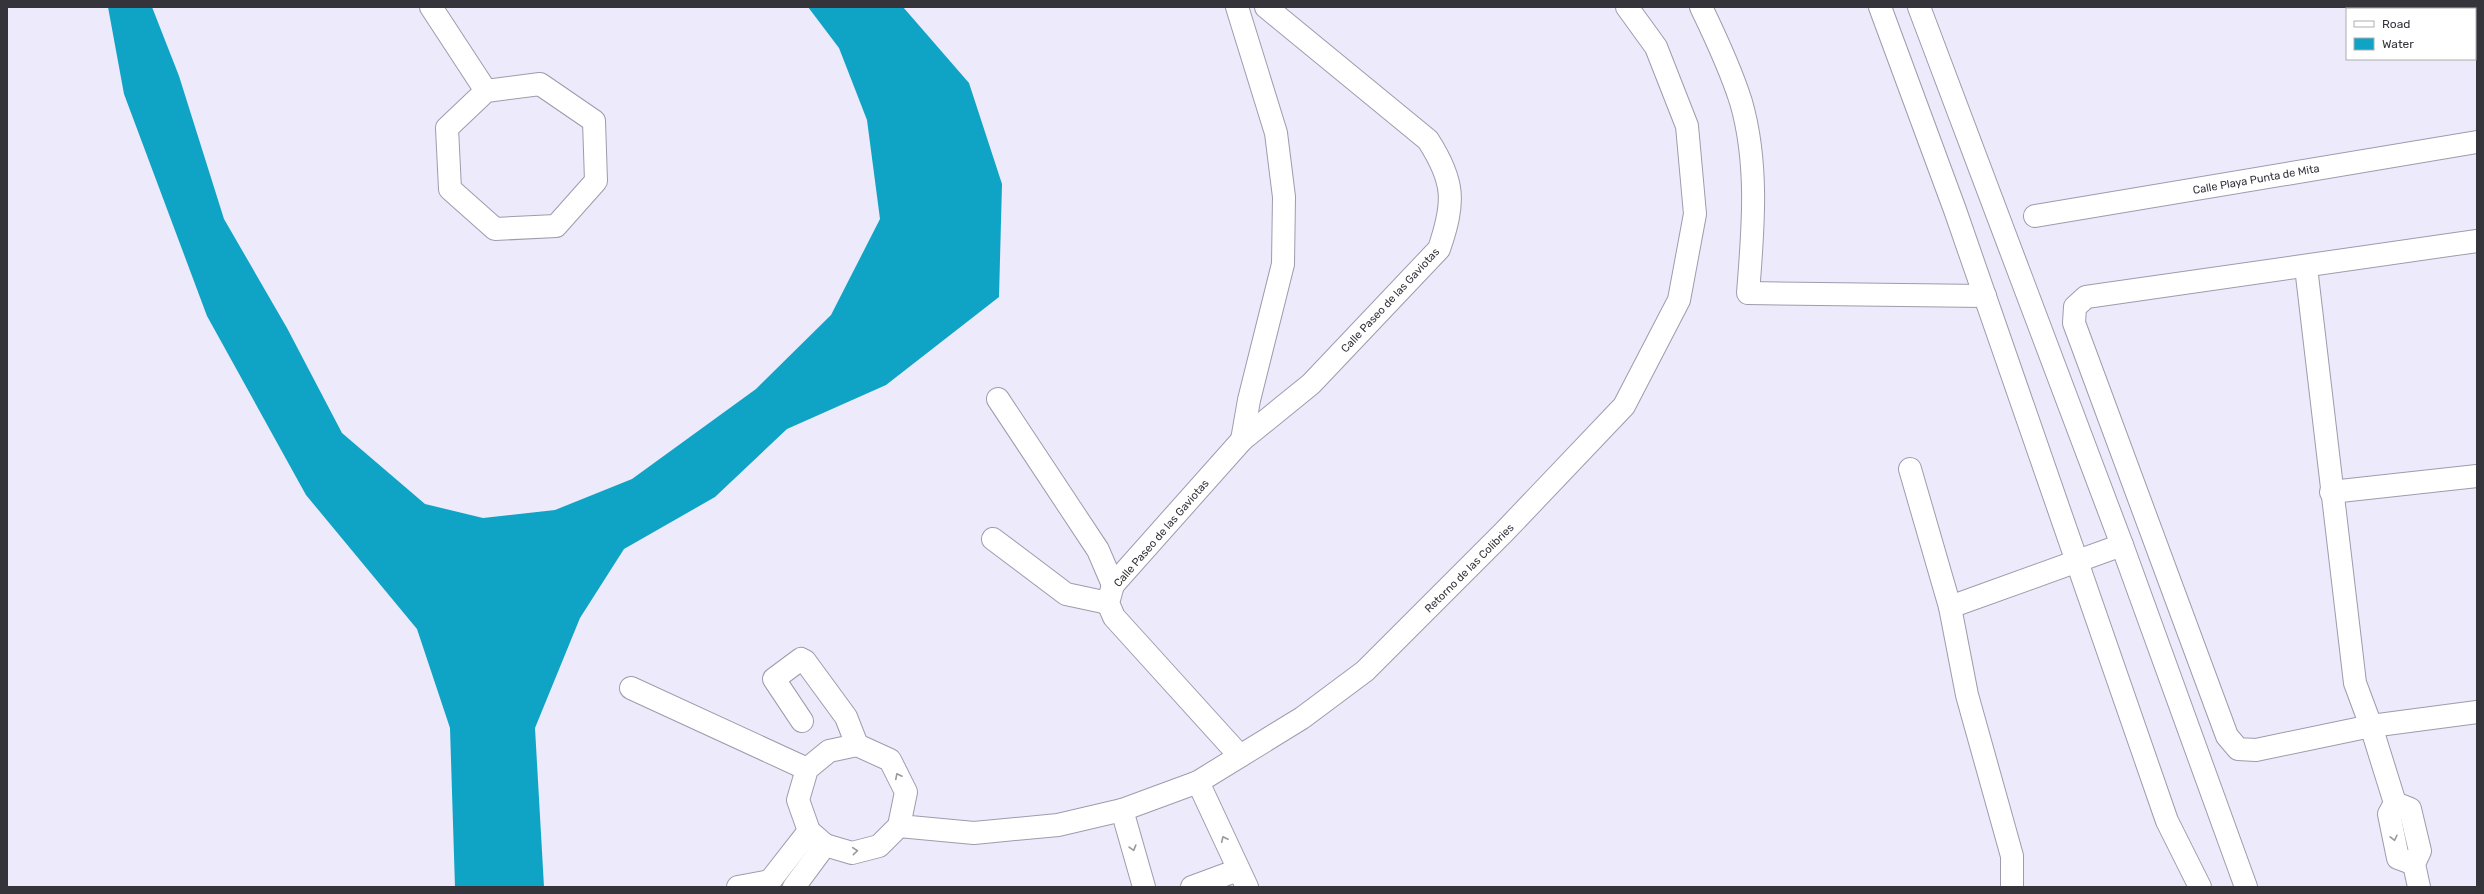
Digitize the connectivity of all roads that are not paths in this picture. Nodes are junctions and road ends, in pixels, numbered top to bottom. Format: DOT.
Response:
graph roads {
  1 [pos="431,7"];
  2 [pos="1237,7"];
  3 [pos="1266,7"];
  4 [pos="1627,7"];
  5 [pos="1701,7"];
  6 [pos="1880,7"];
  7 [pos="1919,7"];
  8 [pos="486,91"];
  9 [pos="2477,142"];
  10 [pos="2034,216"];
  11 [pos="2477,241"];
  12 [pos="2306,267"];
  13 [pos="1985,296"];
  14 [pos="998,400"];
  15 [pos="1242,440"];
  16 [pos="1910,468"];
  17 [pos="2477,476"];
  18 [pos="2331,492"];
  19 [pos="993,539"];
  20 [pos="2122,545"];
  21 [pos="2077,561"];
  22 [pos="1111,594"];
  23 [pos="1950,607"];
  24 [pos="631,688"];
  25 [pos="2477,712"];
  26 [pos="802,721"];
  27 [pos="2371,726"];
  28 [pos="857,745"];
  29 [pos="1240,756"];
  30 [pos="807,769"];
  31 [pos="1198,782"];
  32 [pos="1122,810"];
  33 [pos="899,826"];
  34 [pos="817,838"];
  35 [pos="1242,878"];
  36 [pos="775,884"];
  37 [pos="738,887"];
  38 [pos="794,887"];
  39 [pos="1144,887"];
  40 [pos="1192,887"];
  41 [pos="2012,887"];
  42 [pos="2200,887"];
  43 [pos="2246,887"];
  44 [pos="2419,887"];
  1 -- 8 [label="street"];
  2 -- 15 [label="street"];
  3 -- 15 [label="street, Calle Paseo de las Gaviotas"];
  4 -- 29 [label="street, Retorno de las Colibries"];
  5 -- 13 [label="street"];
  6 -- 13 [label="street"];
  7 -- 20 [label="street"];
  8 -- 8 [label="street"];
  9 -- 10 [label="street, Calle Playa Punta de Mita"];
  11 -- 12 [label="street"];
  12 -- 18 [label="street"];
  12 -- 27 [label="street"];
  13 -- 21 [label="street"];
  14 -- 22 [label="street"];
  15 -- 22 [label="street, Calle Paseo de las Gaviotas"];
  16 -- 23 [label="street"];
  17 -- 18 [label="street"];
  18 -- 27 [label="street"];
  19 -- 22 [label="street"];
  20 -- 21 [label="street"];
  20 -- 43 [label="street"];
  21 -- 23 [label="street"];
  21 -- 42 [label="street"];
  22 -- 29 [label="street"];
  23 -- 41 [label="street"];
  24 -- 30 [label="street"];
  25 -- 27 [label="street"];
  26 -- 28 [label="street"];
  27 -- 44 [label="street"];
  28 -- 30 [label="street"];
  33 -- 28 [label="street, one-way"];
  29 -- 31 [label="street, Retorno de las Colibries"];
  30 -- 34 [label="street"];
  31 -- 32 [label="street, Retorno de las Colibries"];
  35 -- 31 [label="street, one-way"];
  32 -- 33 [label="street, Retorno de las Colibries"];
  32 -- 39 [label="street, one-way"];
  34 -- 33 [label="street, one-way"];
  34 -- 36 [label="street"];
  34 -- 38 [label="street"];
  35 -- 40 [label="street"];
  36 -- 37 [label="street"];
}
